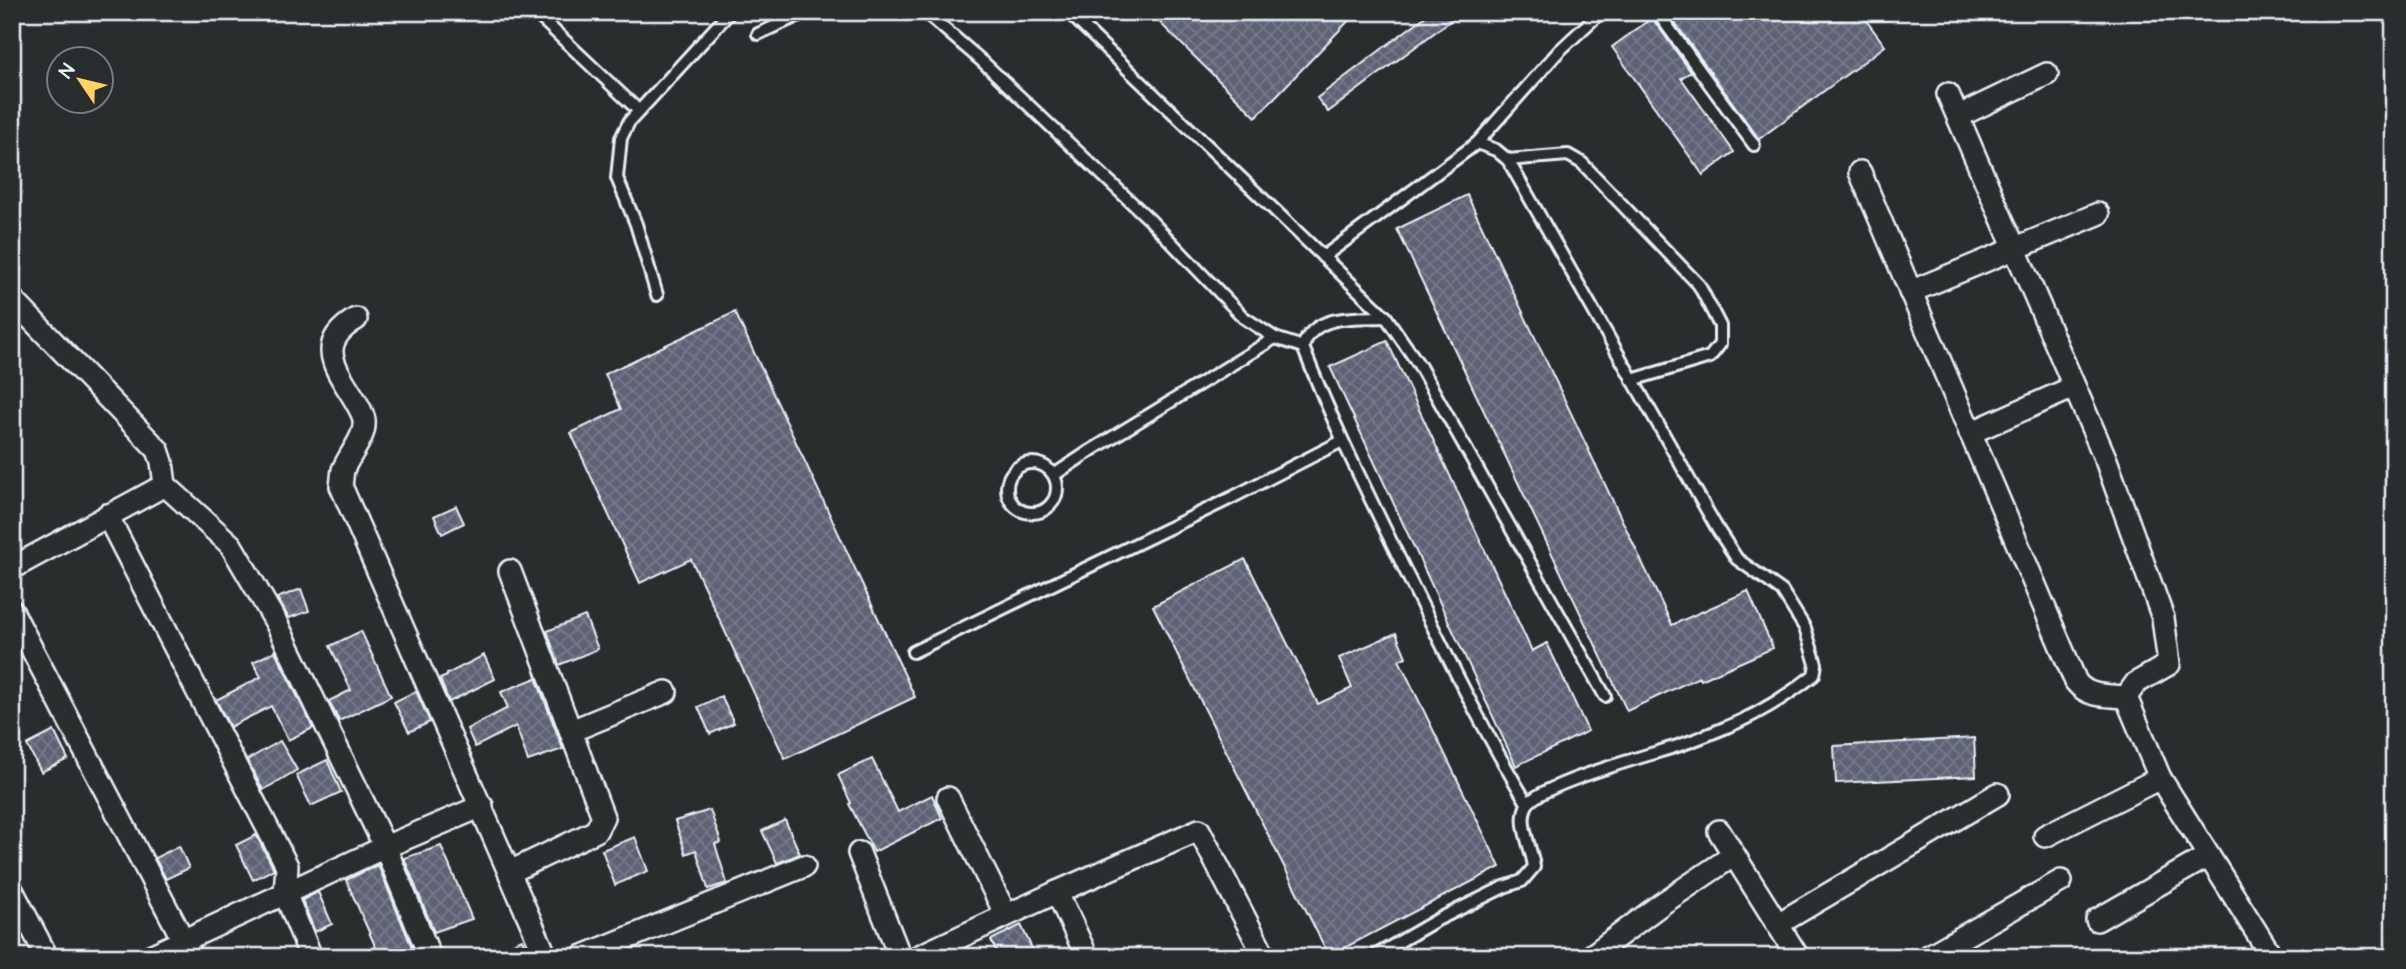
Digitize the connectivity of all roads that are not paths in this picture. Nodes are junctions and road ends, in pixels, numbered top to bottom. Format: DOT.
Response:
graph roads {
  1 [pos="539,12"];
  2 [pos="730,12"];
  3 [pos="806,12"];
  4 [pos="925,12"];
  5 [pos="1068,12"];
  6 [pos="1601,12"];
  7 [pos="1657,12"];
  8 [pos="758,34"];
  9 [pos="2047,74"];
  10 [pos="1948,94"];
  11 [pos="639,111"];
  12 [pos="1959,116"];
  13 [pos="1477,142"];
  14 [pos="1754,145"];
  15 [pos="1508,160"];
  16 [pos="1860,172"];
  17 [pos="2098,215"];
  18 [pos="2014,249"];
  19 [pos="1323,257"];
  20 [pos="1910,292"];
  21 [pos="657,295"];
  22 [pos="12,299"];
  23 [pos="1386,317"];
  24 [pos="356,319"];
  25 [pos="1275,338"];
  26 [pos="1303,347"];
  27 [pos="1632,380"];
  28 [pos="2074,387"];
  29 [pos="1970,433"];
  30 [pos="1342,441"];
  31 [pos="1054,475"];
  32 [pos="165,485"];
  33 [pos="107,515"];
  34 [pos="12,568"];
  35 [pos="510,571"];
  36 [pos="12,611"];
  37 [pos="913,652"];
  38 [pos="666,692"];
  39 [pos="1605,696"];
  40 [pos="2126,696"];
  41 [pos="571,731"];
  42 [pos="2160,778"];
  43 [pos="1998,794"];
  44 [pos="948,798"];
  45 [pos="1527,803"];
  46 [pos="482,806"];
  47 [pos="1719,831"];
  48 [pos="2045,836"];
  49 [pos="385,847"];
  50 [pos="859,853"];
  51 [pos="1734,855"];
  52 [pos="2208,856"];
  53 [pos="804,866"];
  54 [pos="510,872"];
  55 [pos="2061,881"];
  56 [pos="12,890"];
  57 [pos="1057,892"];
  58 [pos="285,893"];
  59 [pos="1006,915"];
  60 [pos="2097,920"];
  61 [pos="1778,924"];
  62 [pos="187,948"];
  63 [pos="1791,954"];
  64 [pos="47,957"];
  65 [pos="148,957"];
  66 [pos="311,957"];
  67 [pos="430,957"];
  68 [pos="546,957"];
  69 [pos="581,957"];
  70 [pos="900,957"];
  71 [pos="917,957"];
  72 [pos="1087,957"];
  73 [pos="1265,957"];
  74 [pos="1373,957"];
  75 [pos="1590,957"];
  76 [pos="1927,957"];
  77 [pos="2272,957"];
  1 -- 11 [label="lane"];
  2 -- 11 [label="lane"];
  3 -- 8 [label="lane"];
  4 -- 25 [label="lane"];
  5 -- 19 [label="lane"];
  6 -- 13 [label="lane"];
  7 -- 14 [label="lane"];
  9 -- 12 [label="street"];
  10 -- 12 [label="street"];
  11 -- 21 [label="lane"];
  12 -- 18 [label="street"];
  13 -- 15 [label="lane"];
  13 -- 19 [label="lane"];
  15 -- 27 [label="lane"];
  15 -- 27 [label="lane"];
  16 -- 20 [label="street"];
  17 -- 18 [label="street"];
  18 -- 20 [label="street"];
  18 -- 28 [label="street"];
  19 -- 23 [label="lane"];
  20 -- 29 [label="street"];
  22 -- 32 [label="street"];
  23 -- 26 [label="lane"];
  23 -- 39 [label="lane"];
  24 -- 46 [label="street"];
  25 -- 26 [label="lane"];
  25 -- 31 [label="lane"];
  26 -- 30 [label="lane"];
  27 -- 45 [label="lane"];
  28 -- 29 [label="street"];
  28 -- 40 [label="street"];
  29 -- 40 [label="street"];
  30 -- 37 [label="lane"];
  30 -- 45 [label="lane"];
  31 -- 31 [label="lane"];
  32 -- 33 [label="street"];
  32 -- 49 [label="street"];
  33 -- 34 [label="street"];
  33 -- 58 [label="street"];
  35 -- 41 [label="street"];
  36 -- 62 [label="street"];
  38 -- 41 [label="street"];
  40 -- 42 [label="street"];
  41 -- 54 [label="street"];
  42 -- 48 [label="street"];
  42 -- 52 [label="street"];
  43 -- 61 [label="street"];
  44 -- 59 [label="street"];
  45 -- 74 [label="lane"];
  46 -- 49 [label="street"];
  46 -- 54 [label="street"];
  47 -- 51 [label="street"];
  49 -- 58 [label="street"];
  49 -- 67 [label="street"];
  50 -- 70 [label="street"];
  51 -- 61 [label="street"];
  51 -- 75 [label="street"];
  52 -- 60 [label="street"];
  52 -- 77 [label="street"];
  53 -- 69 [label="street"];
  54 -- 68 [label="street"];
  55 -- 76 [label="street"];
  56 -- 64 [label="street"];
  57 -- 59 [label="street"];
  57 -- 72 [label="street"];
  57 -- 73 [label="street"];
  58 -- 62 [label="street"];
  58 -- 66 [label="street"];
  59 -- 71 [label="street"];
  61 -- 63 [label="street"];
  62 -- 65 [label="street"];
}
